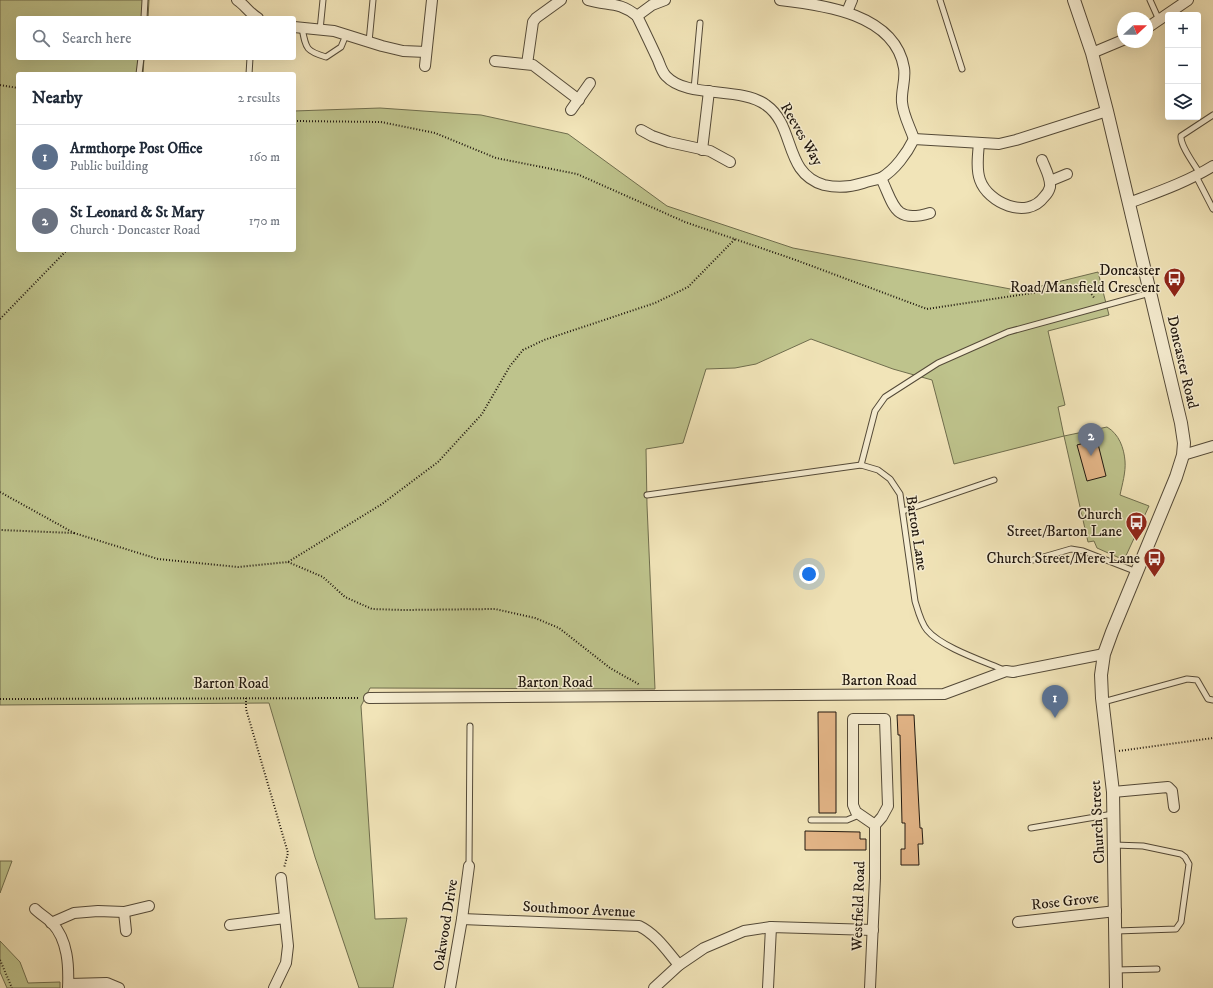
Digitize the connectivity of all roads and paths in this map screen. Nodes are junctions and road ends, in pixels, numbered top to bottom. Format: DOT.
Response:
graph roads {
  1 [pos="146,0"];
  2 [pos="237,0"];
  3 [pos="323,0"];
  4 [pos="373,0"];
  5 [pos="432,0"];
  6 [pos="561,0"];
  7 [pos="588,0"];
  8 [pos="666,0"];
  9 [pos="780,0"];
  10 [pos="852,0"];
  11 [pos="940,0"];
  12 [pos="1074,0"];
  13 [pos="1150,0"];
  14 [pos="1188,0"];
  15 [pos="847,12"];
  16 [pos="144,16"];
  17 [pos="253,16"];
  18 [pos="637,16"];
  19 [pos="1159,20"];
  20 [pos="700,23"];
  21 [pos="1153,24"];
  22 [pos="298,27"];
  23 [pos="320,30"];
  24 [pos="346,34"];
  25 [pos="368,42"];
  26 [pos="1117,43"];
  27 [pos="426,52"];
  28 [pos="1092,53"];
  29 [pos="141,60"];
  30 [pos="250,60"];
  31 [pos="495,61"];
  32 [pos="527,64"];
  33 [pos="425,66"];
  34 [pos="962,69"];
  35 [pos="139,72"];
  36 [pos="249,72"];
  37 [pos="590,83"];
  38 [pos="0,85"];
  39 [pos="16,88"];
  40 [pos="694,89"];
  41 [pos="709,92"];
  42 [pos="579,100"];
  43 [pos="571,110"];
  44 [pos="1107,111"];
  45 [pos="1213,115"];
  46 [pos="296,121"];
  47 [pos="641,130"];
  48 [pos="914,139"];
  49 [pos="979,143"];
  50 [pos="702,150"];
  51 [pos="1042,160"];
  52 [pos="730,162"];
  53 [pos="1213,166"];
  54 [pos="1068,174"];
  55 [pos="1198,175"];
  56 [pos="881,178"];
  57 [pos="1050,181"];
  58 [pos="1129,203"];
  59 [pos="1213,209"];
  60 [pos="930,213"];
  61 [pos="736,239"];
  62 [pos="65,252"];
  63 [pos="1150,293"];
  64 [pos="1100,307"];
  65 [pos="0,319"];
  66 [pos="1213,446"];
  67 [pos="1183,455"];
  68 [pos="861,465"];
  69 [pos="994,480"];
  70 [pos="0,492"];
  71 [pos="647,495"];
  72 [pos="902,511"];
  73 [pos="0,530"];
  74 [pos="74,533"];
  75 [pos="1033,560"];
  76 [pos="288,562"];
  77 [pos="1137,572"];
  78 [pos="1104,654"];
  79 [pos="1006,671"];
  80 [pos="649,696"];
  81 [pos="246,698"];
  82 [pos="369,698"];
  83 [pos="0,699"];
  84 [pos="1213,700"];
  85 [pos="1102,702"];
  86 [pos="470,726"];
  87 [pos="1213,738"];
  88 [pos="1108,752"];
  89 [pos="1113,792"];
  90 [pos="1174,808"];
  91 [pos="1114,814"];
  92 [pos="859,815"];
  93 [pos="811,820"];
  94 [pos="875,825"];
  95 [pos="1031,828"];
  96 [pos="1114,845"];
  97 [pos="469,866"];
  98 [pos="281,878"];
  99 [pos="149,906"];
  100 [pos="35,909"];
  101 [pos="1116,911"];
  102 [pos="124,912"];
  103 [pos="285,918"];
  104 [pos="462,918"];
  105 [pos="1018,922"];
  106 [pos="51,923"];
  107 [pos="230,925"];
  108 [pos="771,928"];
  109 [pos="873,930"];
  110 [pos="1116,931"];
  111 [pos="126,932"];
  112 [pos="0,960"];
  113 [pos="679,965"];
  114 [pos="1157,969"];
  115 [pos="1116,970"];
  116 [pos="69,986"];
  117 [pos="12,988"];
  118 [pos="120,988"];
  119 [pos="274,988"];
  120 [pos="450,988"];
  121 [pos="654,988"];
  122 [pos="768,988"];
  123 [pos="870,988"];
  124 [pos="1116,988"];
  1 -- 16 [label="lane"];
  2 -- 17 [label="street"];
  3 -- 23 [label="lane"];
  4 -- 25 [label="lane"];
  5 -- 27 [label="street"];
  6 -- 32 [label="street"];
  7 -- 18 [label="street"];
  8 -- 18 [label="street"];
  9 -- 15 [label="street"];
  10 -- 15 [label="street"];
  11 -- 34 [label="lane"];
  12 -- 28 [label="street, Doncaster Road"];
  13 -- 19 [label="lane"];
  14 -- 19 [label="street"];
  15 -- 48 [label="street"];
  18 -- 40 [label="street, Reeves Way"];
  19 -- 21 [label="street"];
  20 -- 40 [label="lane"];
  22 -- 23 [label="street"];
  22 -- 24 [label="lane"];
  23 -- 24 [label="street"];
  24 -- 25 [label="street"];
  25 -- 27 [label="street"];
  26 -- 28 [label="street"];
  27 -- 33 [label="street"];
  28 -- 44 [label="street, Doncaster Road"];
  29 -- 35 [label="lane"];
  30 -- 36 [label="lane"];
  31 -- 32 [label="street"];
  32 -- 42 [label="street"];
  37 -- 42 [label="street"];
  38 -- 39 [label="path"];
  40 -- 41 [label="street, Reeves Way"];
  41 -- 50 [label="street"];
  41 -- 56 [label="street, Reeves Way"];
  42 -- 43 [label="street"];
  44 -- 49 [label="street"];
  44 -- 58 [label="street, Doncaster Road"];
  45 -- 55 [label="lane"];
  46 -- 61 [label="path"];
  47 -- 50 [label="street"];
  48 -- 49 [label="street"];
  48 -- 56 [label="street, Reeves Way"];
  49 -- 57 [label="street"];
  50 -- 52 [label="street"];
  51 -- 57 [label="street"];
  53 -- 55 [label="street"];
  54 -- 57 [label="street"];
  55 -- 58 [label="street"];
  55 -- 59 [label="lane"];
  56 -- 60 [label="street"];
  58 -- 63 [label="street, Doncaster Road"];
  61 -- 64 [label="path"];
  61 -- 76 [label="path"];
  62 -- 65 [label="path"];
  63 -- 64 [label="lane"];
  63 -- 67 [label="street, Doncaster Road"];
  64 -- 68 [label="lane"];
  66 -- 67 [label="street"];
  67 -- 77 [label="street, Doncaster Road"];
  68 -- 71 [label="lane, Barton Lane"];
  68 -- 72 [label="lane, Barton Lane"];
  69 -- 72 [label="lane"];
  70 -- 74 [label="path"];
  72 -- 79 [label="lane, Barton Lane"];
  73 -- 74 [label="path"];
  74 -- 76 [label="path"];
  75 -- 77 [label="lane"];
  76 -- 80 [label="path"];
  77 -- 78 [label="street, Doncaster Road"];
  78 -- 79 [label="street, Barton Road"];
  78 -- 85 [label="street, Church Street"];
  79 -- 80 [label="street, Barton Road"];
  80 -- 82 [label="street, Barton Road"];
  81 -- 82 [label="path, Barton Road"];
  81 -- 83 [label="path, Barton Road"];
  81 -- 98 [label="path"];
  84 -- 85 [label="lane"];
  85 -- 88 [label="street, Church Street"];
  86 -- 97 [label="lane"];
  87 -- 88 [label="path"];
  88 -- 89 [label="street, Church Street"];
  89 -- 90 [label="street"];
  89 -- 91 [label="street, Church Street"];
  91 -- 95 [label="lane"];
  91 -- 96 [label="street, Church Street"];
  92 -- 93 [label="lane"];
  92 -- 94 [label="street"];
  92 -- 94 [label="street"];
  94 -- 109 [label="street, Westfield Road"];
  96 -- 101 [label="street, Church Street"];
  96 -- 110 [label="lane"];
  97 -- 104 [label="street, Oakwood Drive"];
  98 -- 103 [label="street"];
  99 -- 102 [label="street"];
  100 -- 106 [label="street"];
  101 -- 105 [label="street, Rose Grove"];
  101 -- 110 [label="street, Church Street"];
  102 -- 106 [label="street"];
  102 -- 111 [label="street"];
  103 -- 107 [label="street"];
  103 -- 119 [label="street"];
  104 -- 113 [label="street, Southmoor Avenue"];
  104 -- 120 [label="street, Oakwood Drive"];
  106 -- 116 [label="street"];
  108 -- 109 [label="street"];
  108 -- 113 [label="street"];
  108 -- 122 [label="street"];
  109 -- 123 [label="street, Westfield Road"];
  110 -- 115 [label="street, Church Street"];
  112 -- 117 [label="path"];
  113 -- 121 [label="street"];
  114 -- 115 [label="lane"];
  115 -- 124 [label="street, Church Street"];
  116 -- 118 [label="street"];
}
